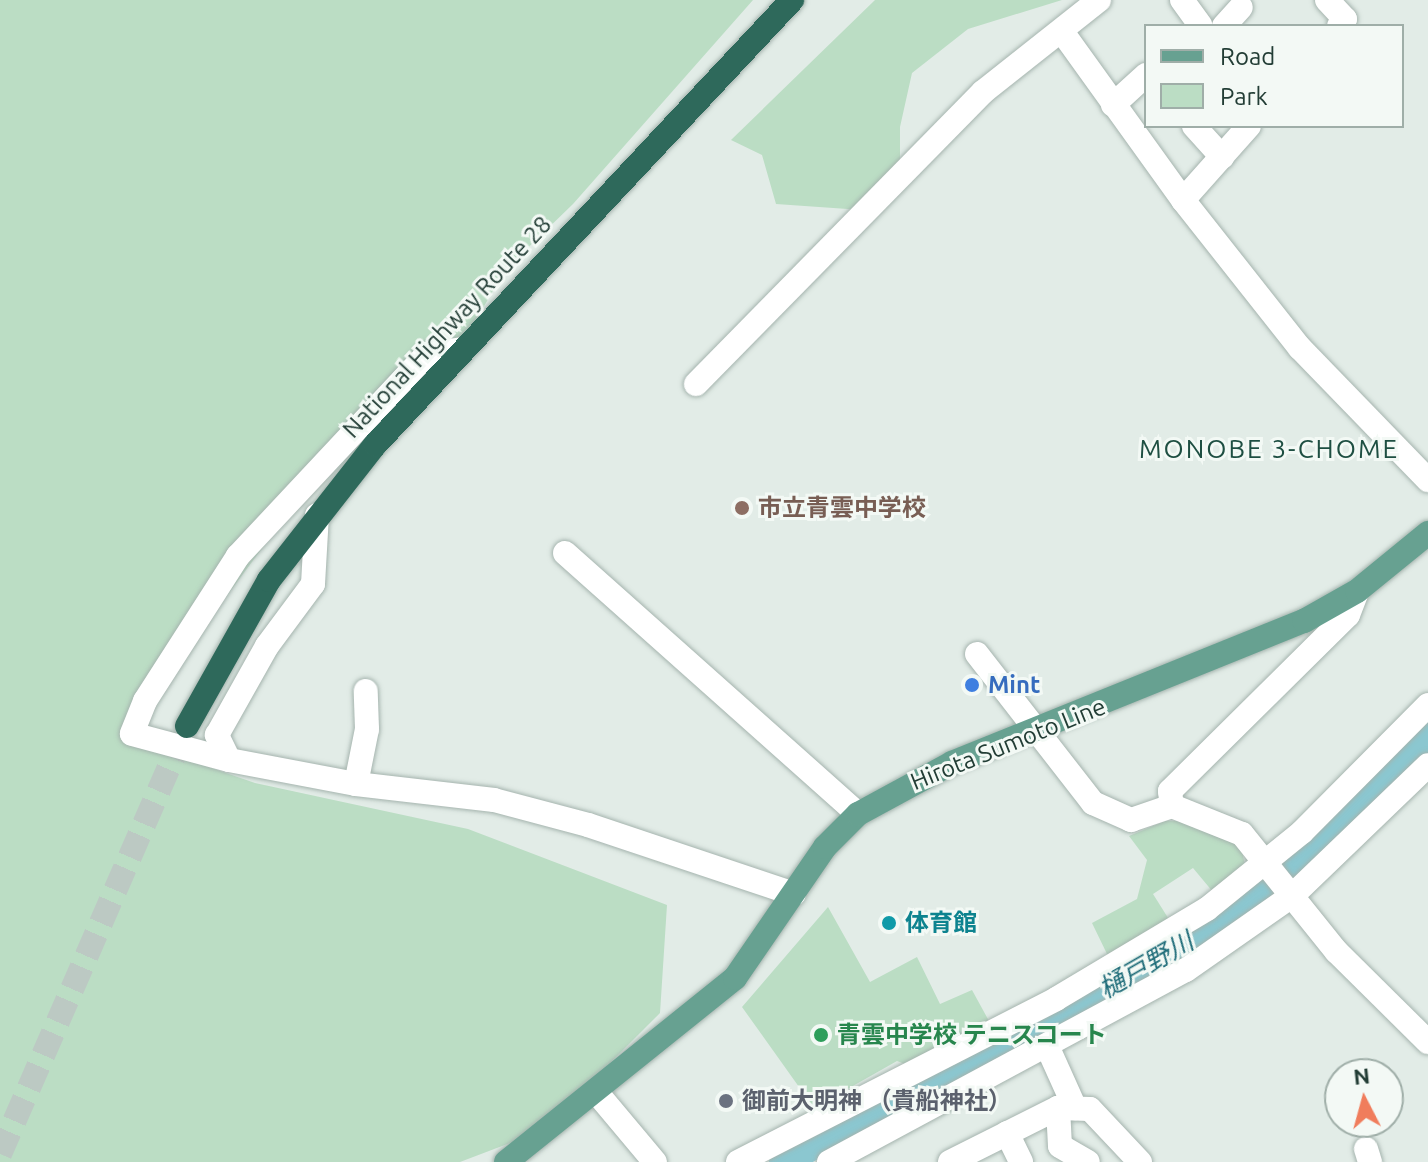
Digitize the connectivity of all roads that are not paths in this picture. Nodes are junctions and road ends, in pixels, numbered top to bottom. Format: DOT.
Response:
graph roads {
  1 [pos="792,0"];
  2 [pos="1099,0"];
  3 [pos="1182,0"];
  4 [pos="1327,0"];
  5 [pos="1241,7"];
  6 [pos="1205,24"];
  7 [pos="1211,24"];
  8 [pos="1341,24"];
  9 [pos="1063,33"];
  10 [pos="1144,77"];
  11 [pos="1113,105"];
  12 [pos="1196,128"];
  13 [pos="1247,128"];
  14 [pos="1222,157"];
  15 [pos="1183,200"];
  16 [pos="464,349"];
  17 [pos="696,384"];
  18 [pos="1428,480"];
  19 [pos="317,515"];
  20 [pos="1428,533"];
  21 [pos="565,553"];
  22 [pos="1357,591"];
  23 [pos="977,654"];
  24 [pos="366,691"];
  25 [pos="1428,705"];
  26 [pos="187,726"];
  27 [pos="1040,731"];
  28 [pos="229,760"];
  29 [pos="1428,765"];
  30 [pos="356,784"];
  31 [pos="1172,806"];
  32 [pos="858,814"];
  33 [pos="1264,862"];
  34 [pos="794,894"];
  35 [pos="1293,895"];
  36 [pos="1428,1042"];
  37 [pos="1048,1048"];
  38 [pos="597,1093"];
  39 [pos="1066,1108"];
  40 [pos="995,1146"];
  41 [pos="1137,1161"];
  42 [pos="506,1162"];
  43 [pos="655,1162"];
  44 [pos="738,1162"];
  45 [pos="829,1162"];
  46 [pos="950,1162"];
  47 [pos="1021,1162"];
  48 [pos="1088,1162"];
  1 -- 16 [label="highway, National Highway Route 28"];
  2 -- 9 [label="street"];
  3 -- 6 [label="street"];
  4 -- 8 [label="street"];
  5 -- 7 [label="street"];
  9 -- 11 [label="street"];
  9 -- 17 [label="street"];
  10 -- 11 [label="street"];
  11 -- 15 [label="street"];
  12 -- 14 [label="street"];
  13 -- 14 [label="street"];
  14 -- 15 [label="street"];
  15 -- 18 [label="street"];
  16 -- 19 [label="highway, National Highway Route 28"];
  16 -- 28 [label="street"];
  19 -- 26 [label="highway, National Highway Route 28"];
  19 -- 28 [label="street"];
  20 -- 22 [label="main road, Hirota Sumoto Line"];
  21 -- 32 [label="street"];
  22 -- 27 [label="main road, Hirota Sumoto Line"];
  22 -- 31 [label="street"];
  23 -- 27 [label="street"];
  24 -- 30 [label="street"];
  25 -- 33 [label="street"];
  27 -- 31 [label="street"];
  27 -- 32 [label="main road, Hirota Sumoto Line"];
  28 -- 30 [label="street"];
  29 -- 35 [label="street"];
  30 -- 34 [label="street"];
  31 -- 33 [label="street"];
  32 -- 34 [label="main road, Hirota Sumoto Line"];
  33 -- 35 [label="street"];
  33 -- 44 [label="street"];
  34 -- 38 [label="main road, Hirota Sumoto Line"];
  35 -- 36 [label="street"];
  35 -- 37 [label="street"];
  37 -- 39 [label="street"];
  37 -- 45 [label="street"];
  38 -- 42 [label="main road, Hirota Sumoto Line"];
  38 -- 43 [label="street"];
  39 -- 40 [label="street"];
  39 -- 41 [label="street"];
  39 -- 48 [label="street"];
  40 -- 46 [label="street"];
  40 -- 47 [label="street"];
}
